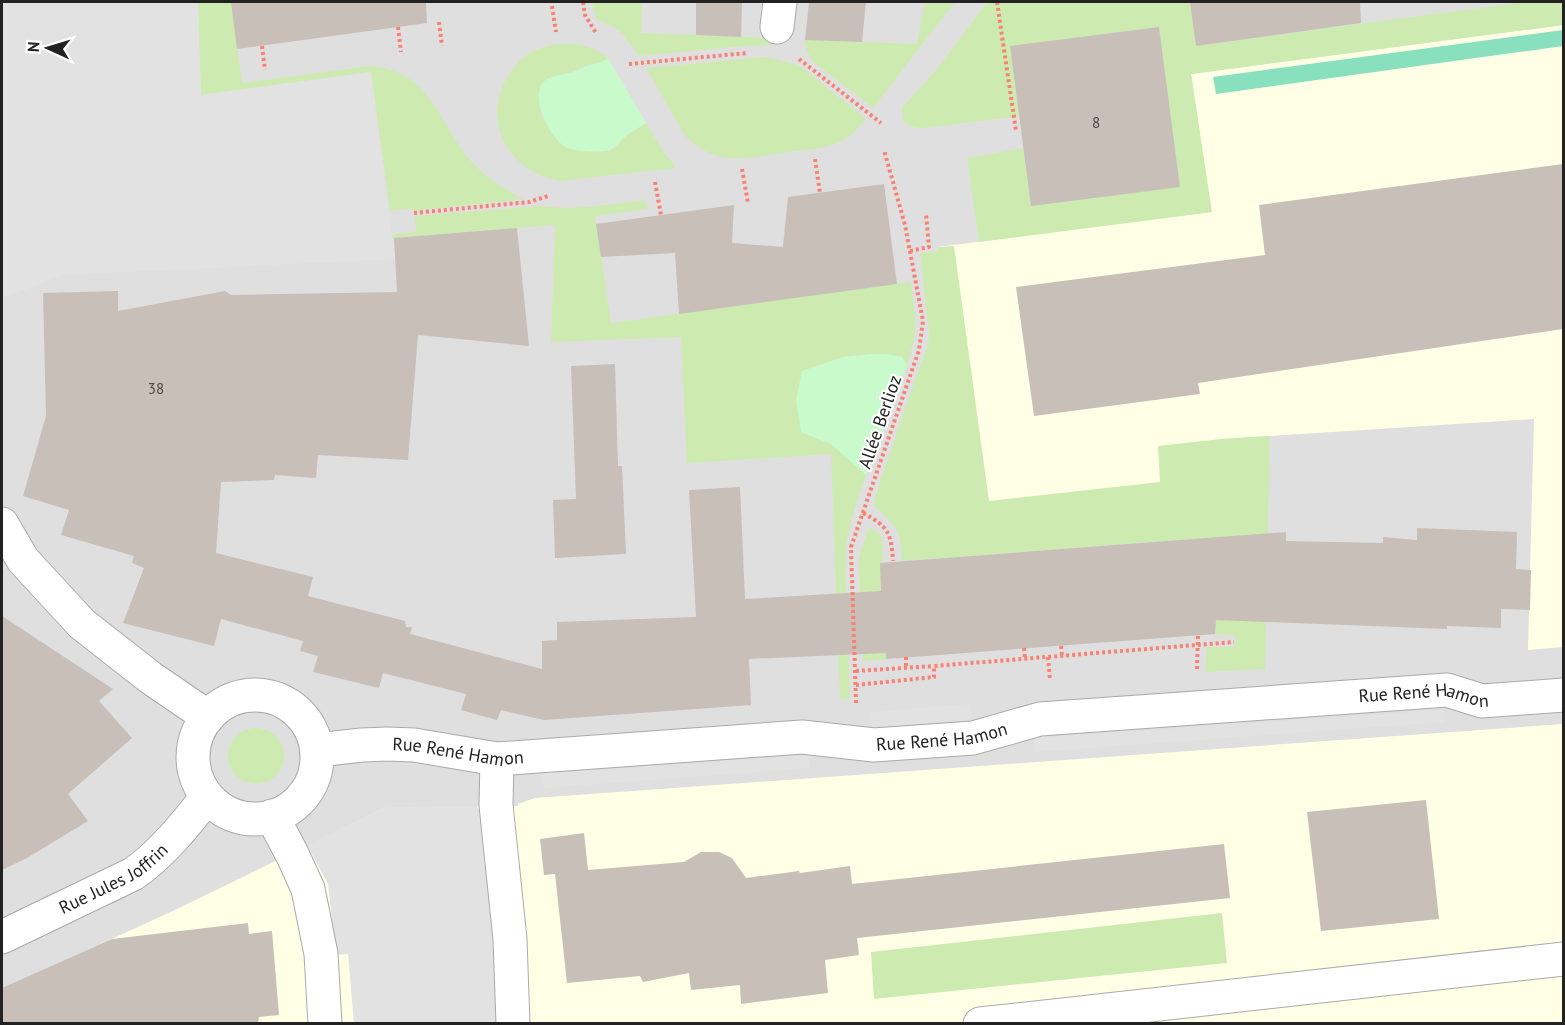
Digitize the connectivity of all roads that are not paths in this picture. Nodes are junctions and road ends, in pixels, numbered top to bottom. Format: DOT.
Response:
graph roads {
  1 [pos="2,524"];
  2 [pos="1563,695"];
  3 [pos="208,717"];
  4 [pos="318,750"];
  5 [pos="497,759"];
  6 [pos="207,798"];
  7 [pos="272,816"];
  8 [pos="2,937"];
  9 [pos="1563,959"];
  10 [pos="1160,1013"];
  11 [pos="325,1023"];
  12 [pos="513,1023"];
  13 [pos="982,1023"];
  1 -- 3 [label="street"];
  2 -- 5 [label="street, Rue René Hamon"];
  3 -- 4 [label="street"];
  3 -- 6 [label="street"];
  4 -- 5 [label="street, Rue René Hamon"];
  4 -- 7 [label="street"];
  5 -- 12 [label="street"];
  6 -- 7 [label="street"];
  6 -- 8 [label="street, Rue Jules Joffrin"];
  7 -- 11 [label="street"];
  9 -- 10 [label="street"];
  10 -- 13 [label="street"];
}
